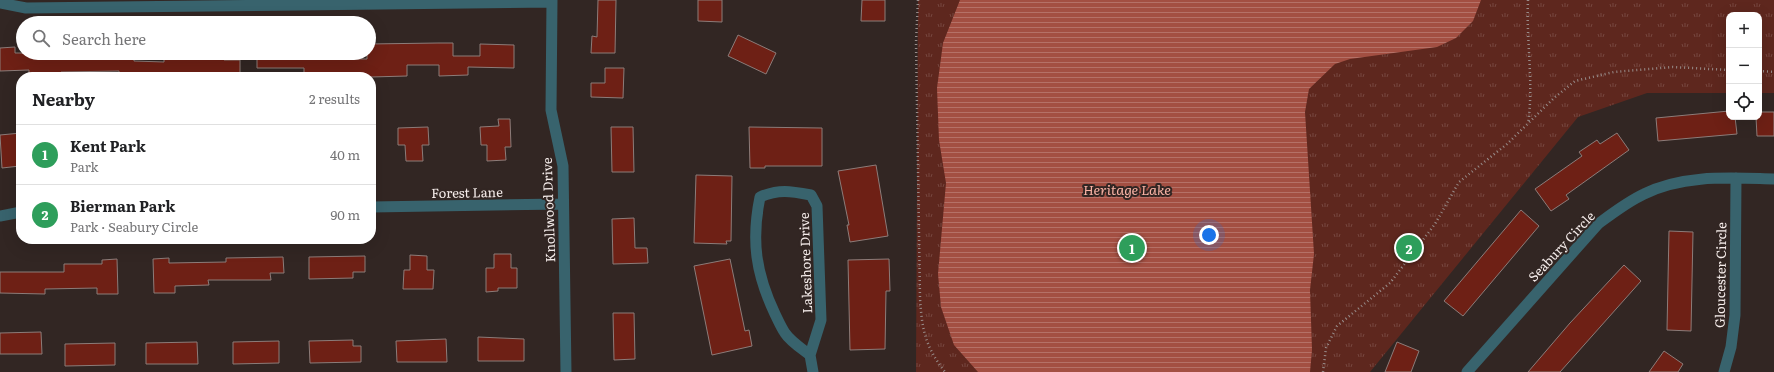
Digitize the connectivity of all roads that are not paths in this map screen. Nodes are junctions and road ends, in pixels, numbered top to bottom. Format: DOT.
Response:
graph roads {
  1 [pos="552,1"];
  2 [pos="346,2"];
  3 [pos="0,3"];
  4 [pos="1736,178"];
  5 [pos="1774,179"];
  6 [pos="563,204"];
  7 [pos="376,207"];
  8 [pos="16,213"];
  9 [pos="0,216"];
  10 [pos="810,355"];
  11 [pos="566,372"];
  12 [pos="814,372"];
  13 [pos="1467,372"];
  14 [pos="1724,372"];
  1 -- 2 [label="street"];
  1 -- 6 [label="street, Knollwood Drive"];
  2 -- 3 [label="street"];
  4 -- 5 [label="street, Seabury Circle"];
  4 -- 13 [label="street, Seabury Circle"];
  4 -- 14 [label="street, Gloucester Circle"];
  6 -- 7 [label="street, Forest Lane"];
  6 -- 11 [label="street, Knollwood Drive"];
  8 -- 9 [label="street"];
  10 -- 10 [label="street, Lakeshore Drive"];
  10 -- 12 [label="street"];
}
